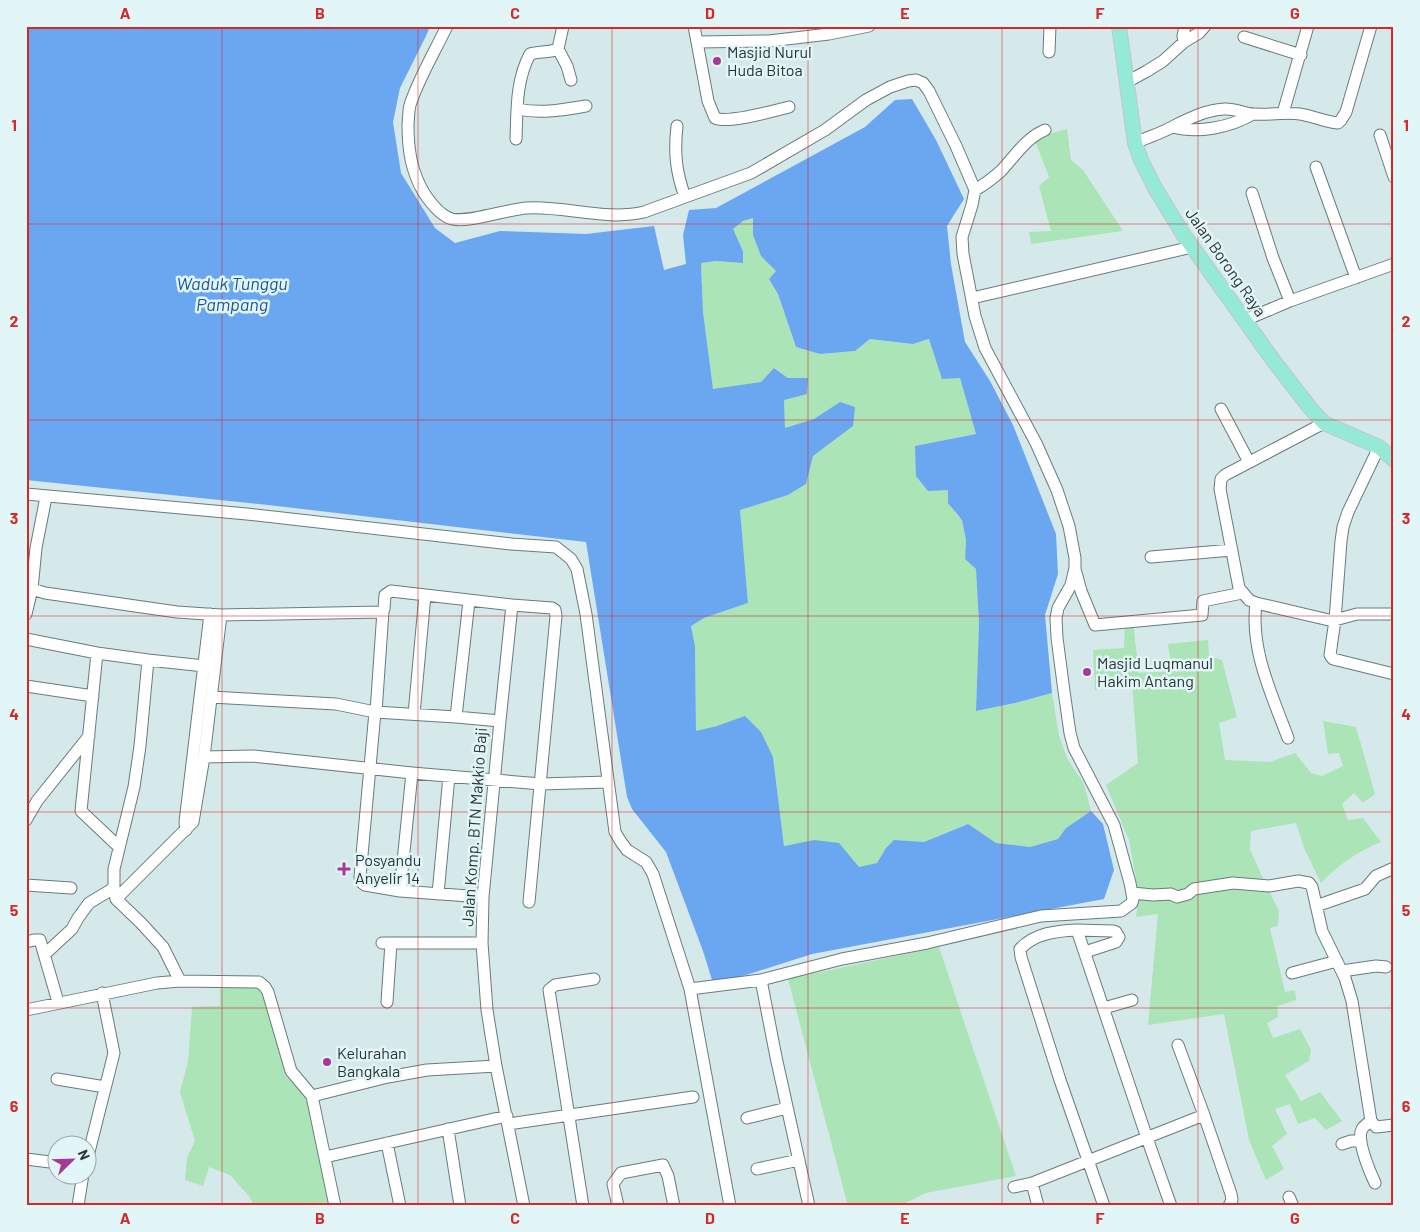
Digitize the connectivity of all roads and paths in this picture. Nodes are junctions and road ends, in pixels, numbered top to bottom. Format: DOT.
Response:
graph roads {
  1 [pos="447,26"];
  2 [pos="563,26"];
  3 [pos="694,26"];
  4 [pos="869,26"];
  5 [pos="1050,26"];
  6 [pos="1119,26"];
  7 [pos="1185,26"];
  8 [pos="1205,26"];
  9 [pos="1308,26"];
  10 [pos="1371,26"];
  11 [pos="799,32"];
  12 [pos="1244,37"];
  13 [pos="698,42"];
  14 [pos="1184,42"];
  15 [pos="558,49"];
  16 [pos="1049,52"];
  17 [pos="1300,55"];
  18 [pos="571,80"];
  19 [pos="1127,82"];
  20 [pos="586,106"];
  21 [pos="788,108"];
  22 [pos="518,109"];
  23 [pos="1283,113"];
  24 [pos="1253,114"];
  25 [pos="677,126"];
  26 [pos="1174,127"];
  27 [pos="1045,130"];
  28 [pos="1380,135"];
  29 [pos="516,138"];
  30 [pos="1135,143"];
  31 [pos="1316,167"];
  32 [pos="1394,177"];
  33 [pos="975,190"];
  34 [pos="1252,193"];
  35 [pos="685,197"];
  36 [pos="1192,246"];
  37 [pos="1394,264"];
  38 [pos="1356,278"];
  39 [pos="972,298"];
  40 [pos="1290,301"];
  41 [pos="1245,320"];
  42 [pos="1221,409"];
  43 [pos="1324,423"];
  44 [pos="1378,448"];
  45 [pos="1394,460"];
  46 [pos="1249,462"];
  47 [pos="26,494"];
  48 [pos="46,497"];
  49 [pos="1232,550"];
  50 [pos="1151,556"];
  51 [pos="30,568"];
  52 [pos="1075,568"];
  53 [pos="32,590"];
  54 [pos="1242,593"];
  55 [pos="425,595"];
  56 [pos="469,601"];
  57 [pos="1256,603"];
  58 [pos="512,605"];
  59 [pos="383,611"];
  60 [pos="26,614"];
  61 [pos="215,614"];
  62 [pos="1394,614"];
  63 [pos="1335,620"];
  64 [pos="26,639"];
  65 [pos="97,653"];
  66 [pos="148,660"];
  67 [pos="209,666"];
  68 [pos="1394,674"];
  69 [pos="26,686"];
  70 [pos="93,696"];
  71 [pos="211,697"];
  72 [pos="376,712"];
  73 [pos="414,714"];
  74 [pos="456,717"];
  75 [pos="500,721"];
  76 [pos="89,736"];
  77 [pos="1288,738"];
  78 [pos="204,757"];
  79 [pos="370,768"];
  80 [pos="412,773"];
  81 [pos="449,776"];
  82 [pos="494,779"];
  83 [pos="608,782"];
  84 [pos="541,784"];
  85 [pos="26,820"];
  86 [pos="186,830"];
  87 [pos="119,847"];
  88 [pos="1394,868"];
  89 [pos="26,885"];
  90 [pos="71,888"];
  91 [pos="400,891"];
  92 [pos="1132,893"];
  93 [pos="115,894"];
  94 [pos="438,894"];
  95 [pos="483,897"];
  96 [pos="528,902"];
  97 [pos="1316,906"];
  98 [pos="1077,930"];
  99 [pos="26,942"];
  100 [pos="482,943"];
  101 [pos="1085,952"];
  102 [pos="45,954"];
  103 [pos="1340,966"];
  104 [pos="1386,967"];
  105 [pos="1292,973"];
  106 [pos="594,979"];
  107 [pos="762,980"];
  108 [pos="180,981"];
  109 [pos="690,989"];
  110 [pos="102,993"];
  111 [pos="1132,1000"];
  112 [pos="58,1002"];
  113 [pos="387,1002"];
  114 [pos="1104,1008"];
  115 [pos="26,1010"];
  116 [pos="1178,1045"];
  117 [pos="496,1066"];
  118 [pos="58,1079"];
  119 [pos="105,1086"];
  120 [pos="312,1096"];
  121 [pos="693,1096"];
  122 [pos="788,1108"];
  123 [pos="569,1115"];
  124 [pos="1204,1116"];
  125 [pos="747,1118"];
  126 [pos="508,1120"];
  127 [pos="1371,1121"];
  128 [pos="1394,1125"];
  129 [pos="448,1129"];
  130 [pos="93,1134"];
  131 [pos="1147,1138"];
  132 [pos="1361,1141"];
  133 [pos="387,1143"];
  134 [pos="1342,1144"];
  135 [pos="325,1157"];
  136 [pos="26,1159"];
  137 [pos="799,1160"];
  138 [pos="1087,1160"];
  139 [pos="48,1162"];
  140 [pos="757,1168"];
  141 [pos="1375,1183"];
  142 [pos="81,1184"];
  143 [pos="1029,1184"];
  144 [pos="1014,1187"];
  145 [pos="728,1205"];
  146 [pos="78,1206"];
  147 [pos="336,1206"];
  148 [pos="400,1206"];
  149 [pos="460,1206"];
  150 [pos="524,1206"];
  151 [pos="583,1206"];
  152 [pos="618,1206"];
  153 [pos="674,1206"];
  154 [pos="809,1206"];
  155 [pos="1038,1206"];
  156 [pos="1104,1206"];
  157 [pos="1171,1206"];
  158 [pos="1229,1206"];
  1 -- 35 [label="street"];
  2 -- 15 [label="street"];
  3 -- 13 [label="street"];
  4 -- 11 [label="street"];
  5 -- 16 [label="street"];
  6 -- 19 [label="main road, Jalan Borong Raya"];
  7 -- 14 [label="street"];
  8 -- 14 [label="street"];
  9 -- 17 [label="street"];
  10 -- 23 [label="street"];
  11 -- 13 [label="street"];
  12 -- 17 [label="street"];
  13 -- 21 [label="street"];
  14 -- 19 [label="street"];
  15 -- 18 [label="street"];
  15 -- 22 [label="street"];
  17 -- 23 [label="street"];
  19 -- 30 [label="main road, Jalan Borong Raya"];
  20 -- 22 [label="street"];
  22 -- 29 [label="street"];
  23 -- 24 [label="street"];
  24 -- 26 [label="street"];
  24 -- 26 [label="street"];
  25 -- 35 [label="street"];
  26 -- 30 [label="street"];
  27 -- 33 [label="street"];
  28 -- 32 [label="street"];
  30 -- 36 [label="main road, Jalan Borong Raya"];
  31 -- 38 [label="street"];
  33 -- 35 [label="street"];
  33 -- 39 [label="street"];
  34 -- 40 [label="street"];
  36 -- 39 [label="street"];
  36 -- 41 [label="main road, Jalan Borong Raya"];
  37 -- 38 [label="street"];
  38 -- 40 [label="street"];
  39 -- 52 [label="street"];
  40 -- 41 [label="street"];
  41 -- 43 [label="main road, Jalan Borong Raya"];
  42 -- 46 [label="street"];
  43 -- 44 [label="main road, Jalan Borong Raya"];
  43 -- 46 [label="street"];
  44 -- 45 [label="main road, Jalan Borong Raya"];
  44 -- 63 [label="street"];
  46 -- 49 [label="street"];
  47 -- 48 [label="street"];
  48 -- 51 [label="street"];
  48 -- 83 [label="street"];
  49 -- 50 [label="street"];
  49 -- 54 [label="street"];
  51 -- 53 [label="street"];
  52 -- 54 [label="street"];
  52 -- 92 [label="street"];
  53 -- 60 [label="street"];
  53 -- 61 [label="street"];
  54 -- 57 [label="street"];
  55 -- 56 [label="street"];
  55 -- 59 [label="street"];
  55 -- 73 [label="street"];
  56 -- 58 [label="street"];
  56 -- 74 [label="street"];
  57 -- 63 [label="street"];
  57 -- 77 [label="street"];
  58 -- 75 [label="street"];
  58 -- 84 [label="street"];
  59 -- 61 [label="street"];
  59 -- 72 [label="street"];
  61 -- 67 [label="street"];
  62 -- 63 [label="street"];
  63 -- 68 [label="street"];
  64 -- 65 [label="street"];
  65 -- 66 [label="street"];
  65 -- 70 [label="street"];
  66 -- 67 [label="street"];
  66 -- 87 [label="street"];
  67 -- 71 [label="street"];
  67 -- 86 [label="street"];
  69 -- 70 [label="street"];
  70 -- 76 [label="street"];
  71 -- 72 [label="street, Jalan Komp. BTN Makkio Baji"];
  71 -- 78 [label="street"];
  72 -- 73 [label="street, Jalan Komp. BTN Makkio Baji"];
  72 -- 79 [label="street"];
  73 -- 74 [label="street, Jalan Komp. BTN Makkio Baji"];
  74 -- 75 [label="street, Jalan Komp. BTN Makkio Baji"];
  75 -- 82 [label="street, Jalan Komp. BTN Makkio Baji"];
  76 -- 85 [label="street"];
  76 -- 87 [label="street"];
  78 -- 79 [label="street"];
  78 -- 86 [label="street"];
  79 -- 80 [label="street"];
  79 -- 91 [label="street"];
  80 -- 81 [label="street"];
  80 -- 91 [label="street"];
  81 -- 82 [label="street"];
  81 -- 94 [label="street"];
  82 -- 84 [label="street"];
  82 -- 95 [label="street, Jalan Komp. BTN Makkio Baji"];
  83 -- 84 [label="street"];
  83 -- 109 [label="street"];
  84 -- 96 [label="street"];
  86 -- 93 [label="street"];
  87 -- 93 [label="street"];
  88 -- 97 [label="street"];
  89 -- 90 [label="street"];
  91 -- 94 [label="street"];
  92 -- 97 [label="street"];
  92 -- 107 [label="street"];
  93 -- 102 [label="street"];
  93 -- 108 [label="street"];
  94 -- 95 [label="street"];
  95 -- 100 [label="street, Jalan Komp. BTN Makkio Baji"];
  97 -- 103 [label="street"];
  98 -- 101 [label="street"];
  98 -- 101 [label="street"];
  98 -- 138 [label="street"];
  99 -- 102 [label="street"];
  100 -- 113 [label="street"];
  100 -- 117 [label="street, Jalan Komp. BTN Makkio Baji"];
  101 -- 114 [label="street"];
  102 -- 112 [label="street"];
  103 -- 104 [label="street"];
  103 -- 105 [label="street"];
  103 -- 127 [label="street"];
  106 -- 123 [label="street"];
  107 -- 109 [label="street"];
  107 -- 122 [label="street"];
  108 -- 110 [label="street"];
  108 -- 120 [label="street"];
  109 -- 145 [label="street"];
  110 -- 112 [label="street"];
  110 -- 119 [label="street"];
  111 -- 114 [label="street"];
  112 -- 115 [label="street"];
  114 -- 131 [label="street"];
  116 -- 124 [label="street"];
  117 -- 120 [label="street"];
  117 -- 126 [label="street, Jalan Komp. BTN Makkio Baji"];
  118 -- 119 [label="street"];
  119 -- 130 [label="street"];
  120 -- 135 [label="street"];
  121 -- 123 [label="street"];
  122 -- 125 [label="street"];
  122 -- 137 [label="street"];
  123 -- 126 [label="street"];
  123 -- 151 [label="street"];
  124 -- 131 [label="street"];
  124 -- 158 [label="street"];
  126 -- 129 [label="street"];
  126 -- 150 [label="street, Jalan Komp. BTN Makkio Baji"];
  127 -- 128 [label="street"];
  127 -- 132 [label="street"];
  129 -- 133 [label="street"];
  129 -- 149 [label="street"];
  131 -- 138 [label="street"];
  131 -- 157 [label="street"];
  132 -- 134 [label="street"];
  132 -- 141 [label="street"];
  133 -- 135 [label="street"];
  133 -- 148 [label="street"];
  135 -- 147 [label="street"];
  136 -- 139 [label="street"];
  137 -- 140 [label="street"];
  137 -- 154 [label="street"];
  138 -- 143 [label="street"];
  138 -- 156 [label="street"];
  142 -- 146 [label="street"];
  143 -- 144 [label="street"];
  143 -- 155 [label="street"];
  152 -- 153 [label="street"];
}
